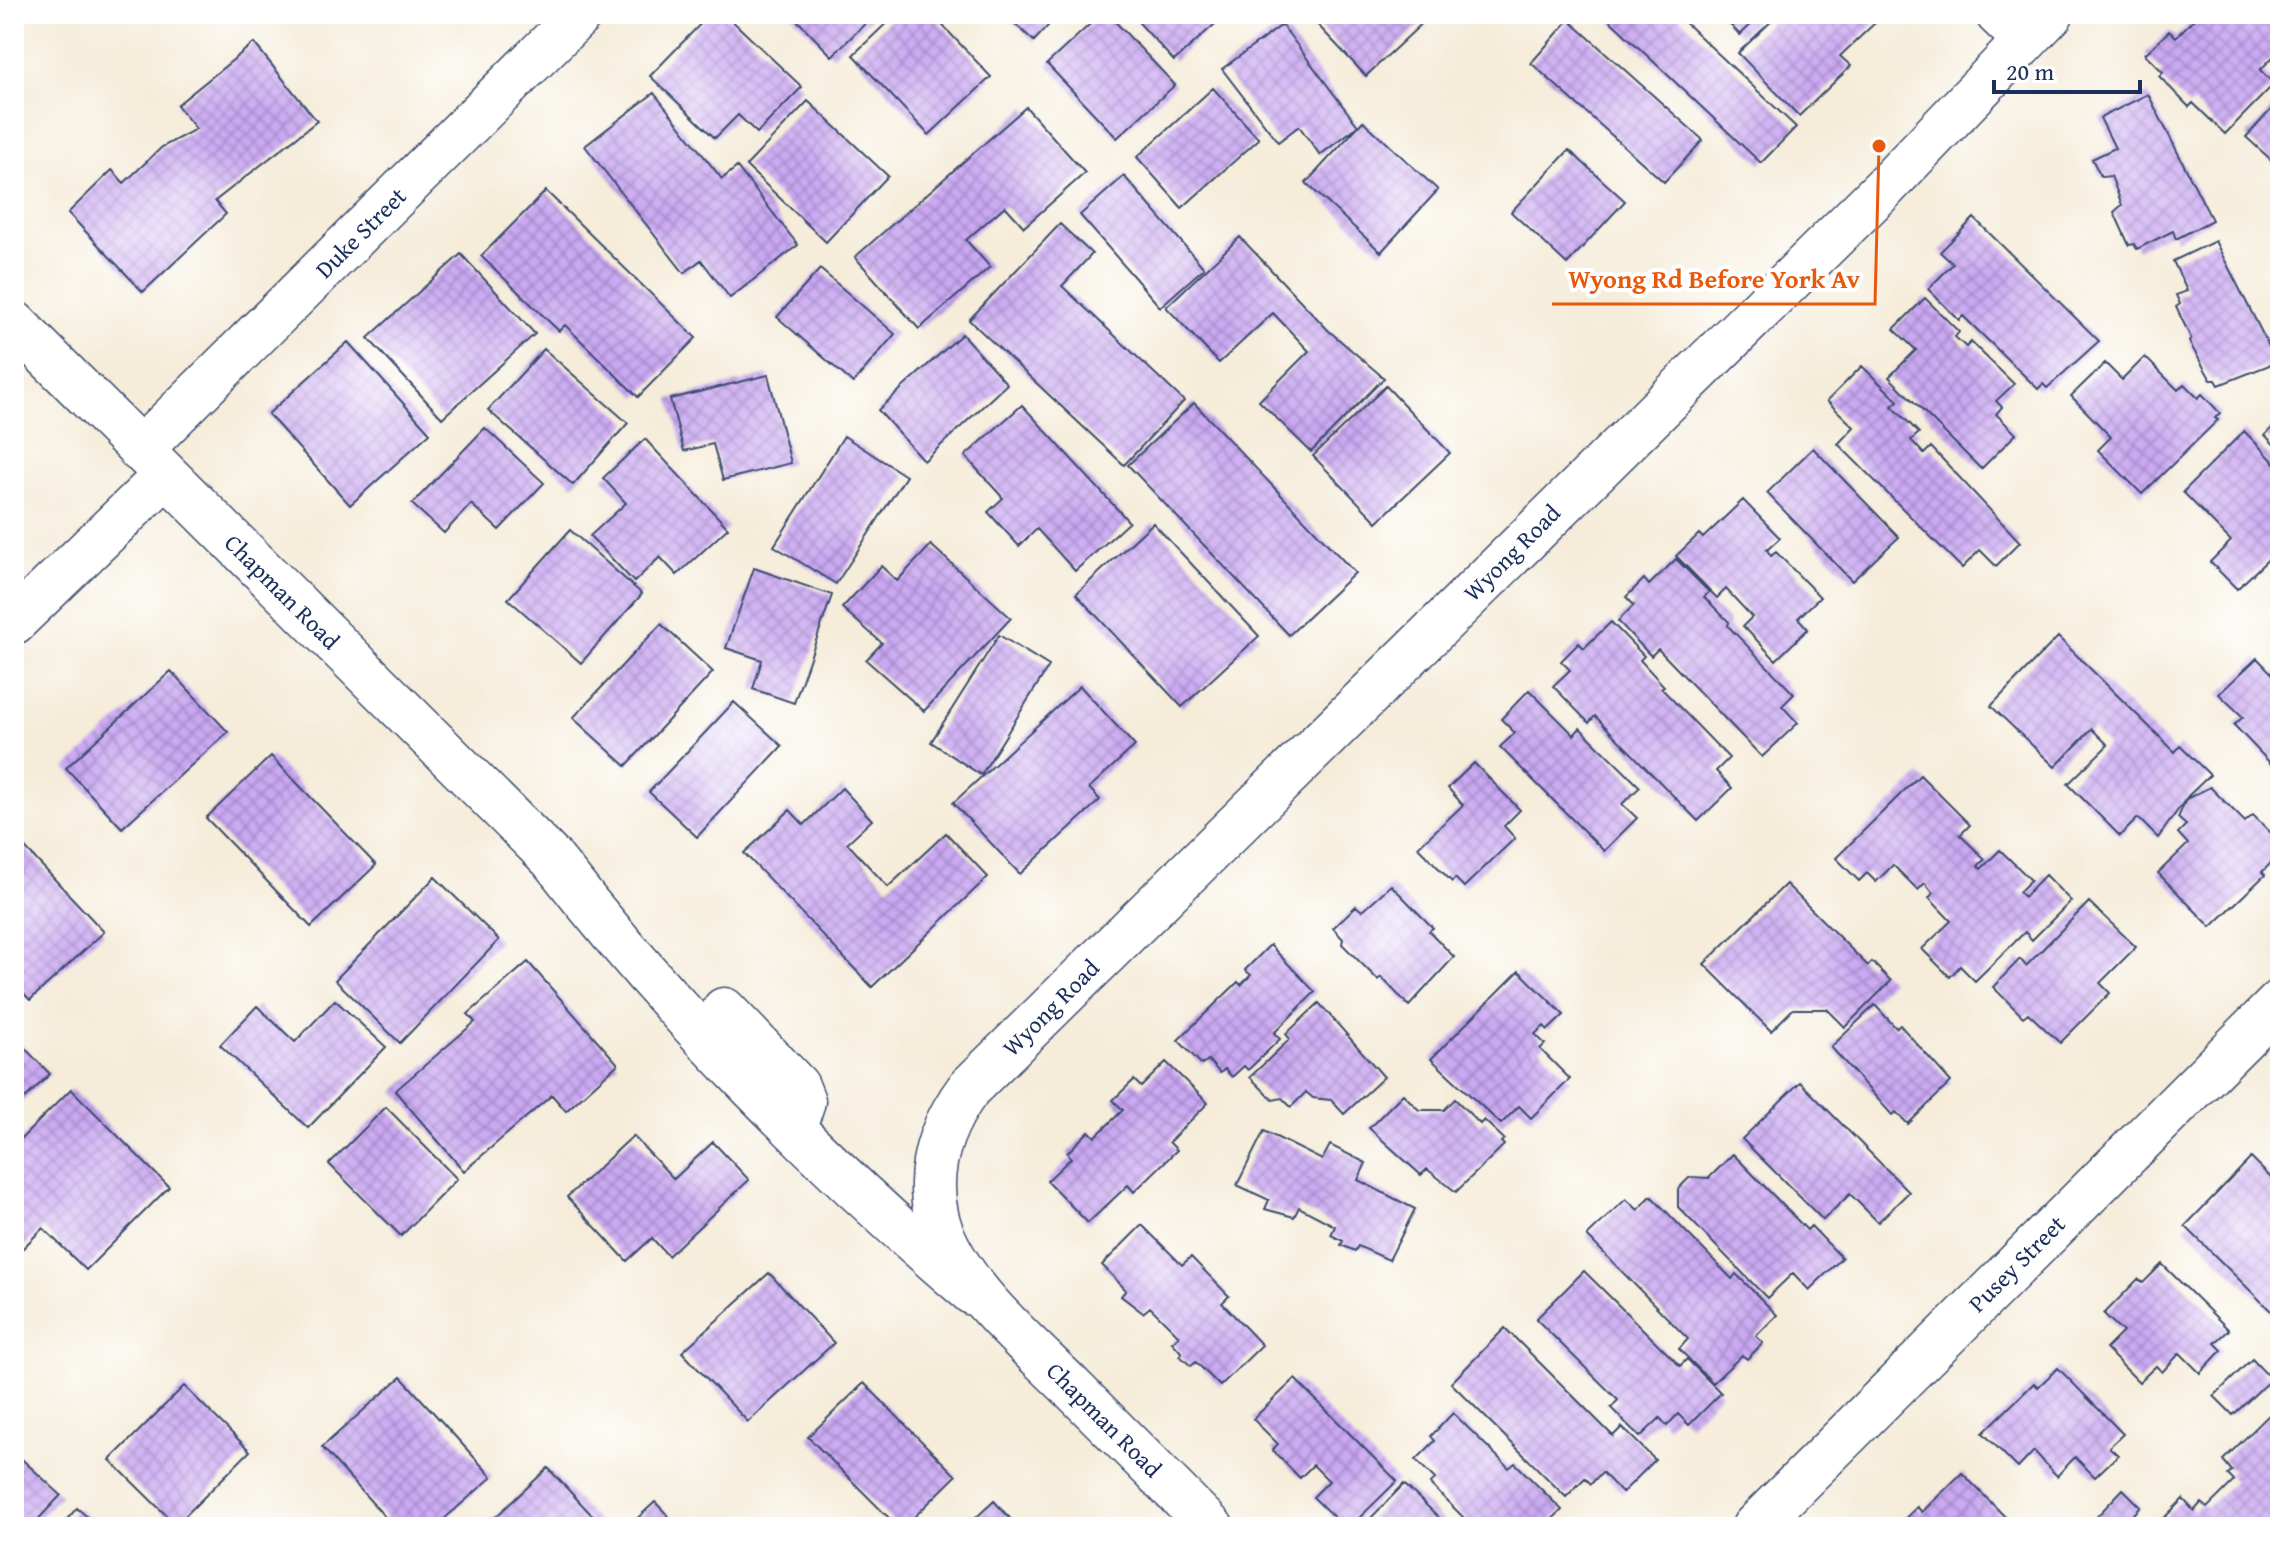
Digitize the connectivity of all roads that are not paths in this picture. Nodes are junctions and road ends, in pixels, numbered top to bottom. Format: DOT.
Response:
graph roads {
  1 [pos="580,14"];
  2 [pos="2025,23"];
  3 [pos="14,323"];
  4 [pos="152,463"];
  5 [pos="14,622"];
  6 [pos="2280,1002"];
  7 [pos="969,1088"];
  8 [pos="997,1312"];
  9 [pos="1211,1527"];
  10 [pos="1754,1527"];
  1 -- 4 [label="street, Duke Street"];
  2 -- 7 [label="street, Wyong Road"];
  3 -- 4 [label="street, Chapman Road"];
  4 -- 5 [label="street, Duke Street"];
  4 -- 8 [label="street, Chapman Road"];
  6 -- 10 [label="street, Pusey Street"];
  7 -- 8 [label="street, Chapman Road"];
  8 -- 9 [label="street, Chapman Road"];
}
